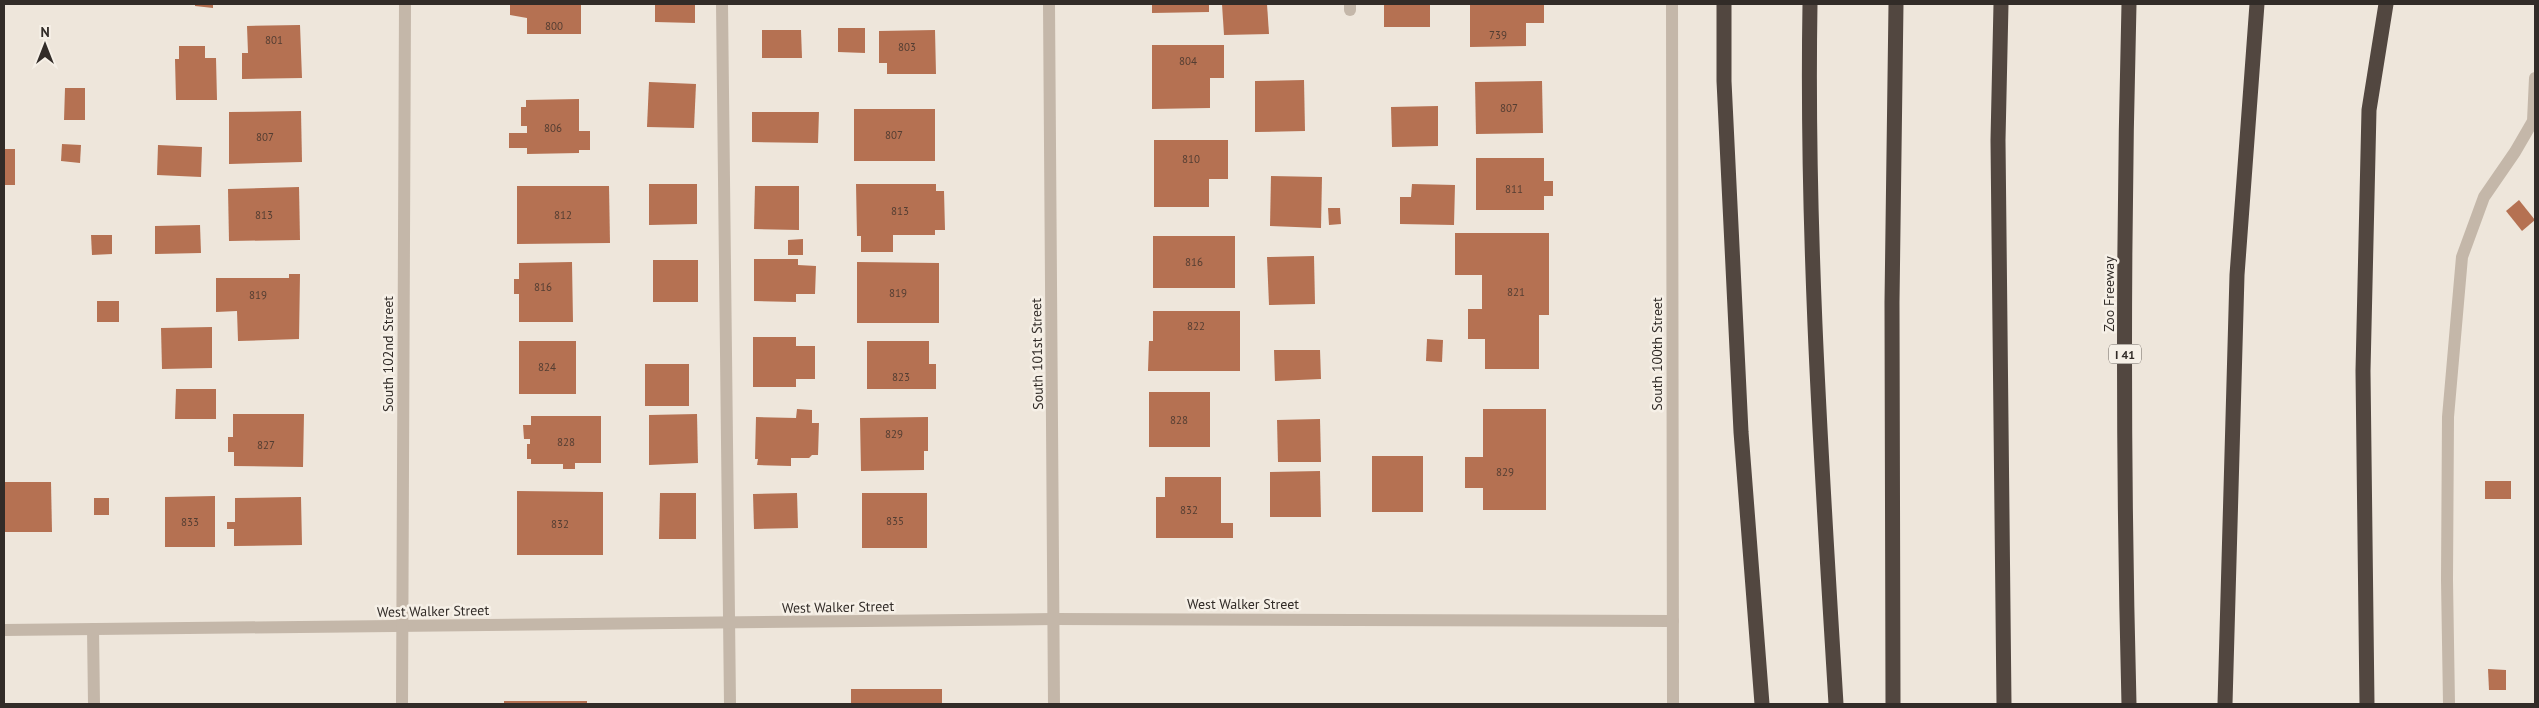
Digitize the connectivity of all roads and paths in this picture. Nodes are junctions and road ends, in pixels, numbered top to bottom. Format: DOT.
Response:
graph roads {
  1 [pos="405,4"];
  2 [pos="722,4"];
  3 [pos="1049,4"];
  4 [pos="1672,4"];
  5 [pos="1724,4"];
  6 [pos="1810,4"];
  7 [pos="1896,4"];
  8 [pos="2001,4"];
  9 [pos="2129,4"];
  10 [pos="2257,4"];
  11 [pos="2386,4"];
  12 [pos="2535,78"];
  13 [pos="1054,619"];
  14 [pos="1672,621"];
  15 [pos="730,623"];
  16 [pos="401,626"];
  17 [pos="93,629"];
  18 [pos="4,630"];
  19 [pos="94,704"];
  20 [pos="402,704"];
  21 [pos="730,704"];
  22 [pos="1054,704"];
  23 [pos="1673,704"];
  24 [pos="1762,704"];
  25 [pos="1836,704"];
  26 [pos="1893,704"];
  27 [pos="2004,704"];
  28 [pos="2129,704"];
  29 [pos="2225,704"];
  30 [pos="2367,704"];
  31 [pos="2449,704"];
  1 -- 16 [label="street, South 102nd Street"];
  2 -- 15 [label="street"];
  3 -- 13 [label="street, South 101st Street"];
  4 -- 14 [label="street, South 100th Street"];
  5 -- 24 [label="highway"];
  6 -- 25 [label="highway"];
  7 -- 26 [label="highway"];
  8 -- 27 [label="highway"];
  9 -- 28 [label="highway, Zoo Freeway / I 41"];
  10 -- 29 [label="highway"];
  11 -- 30 [label="highway"];
  12 -- 31 [label="street"];
  13 -- 14 [label="street, West Walker Street"];
  13 -- 15 [label="street, West Walker Street"];
  13 -- 22 [label="street, South 101st Street"];
  14 -- 23 [label="street, South 100th Street"];
  15 -- 16 [label="street, West Walker Street"];
  15 -- 21 [label="street"];
  16 -- 17 [label="street, West Walker Street"];
  16 -- 20 [label="street, South 102nd Street"];
  17 -- 18 [label="street, West Walker Street"];
  17 -- 19 [label="street"];
}
